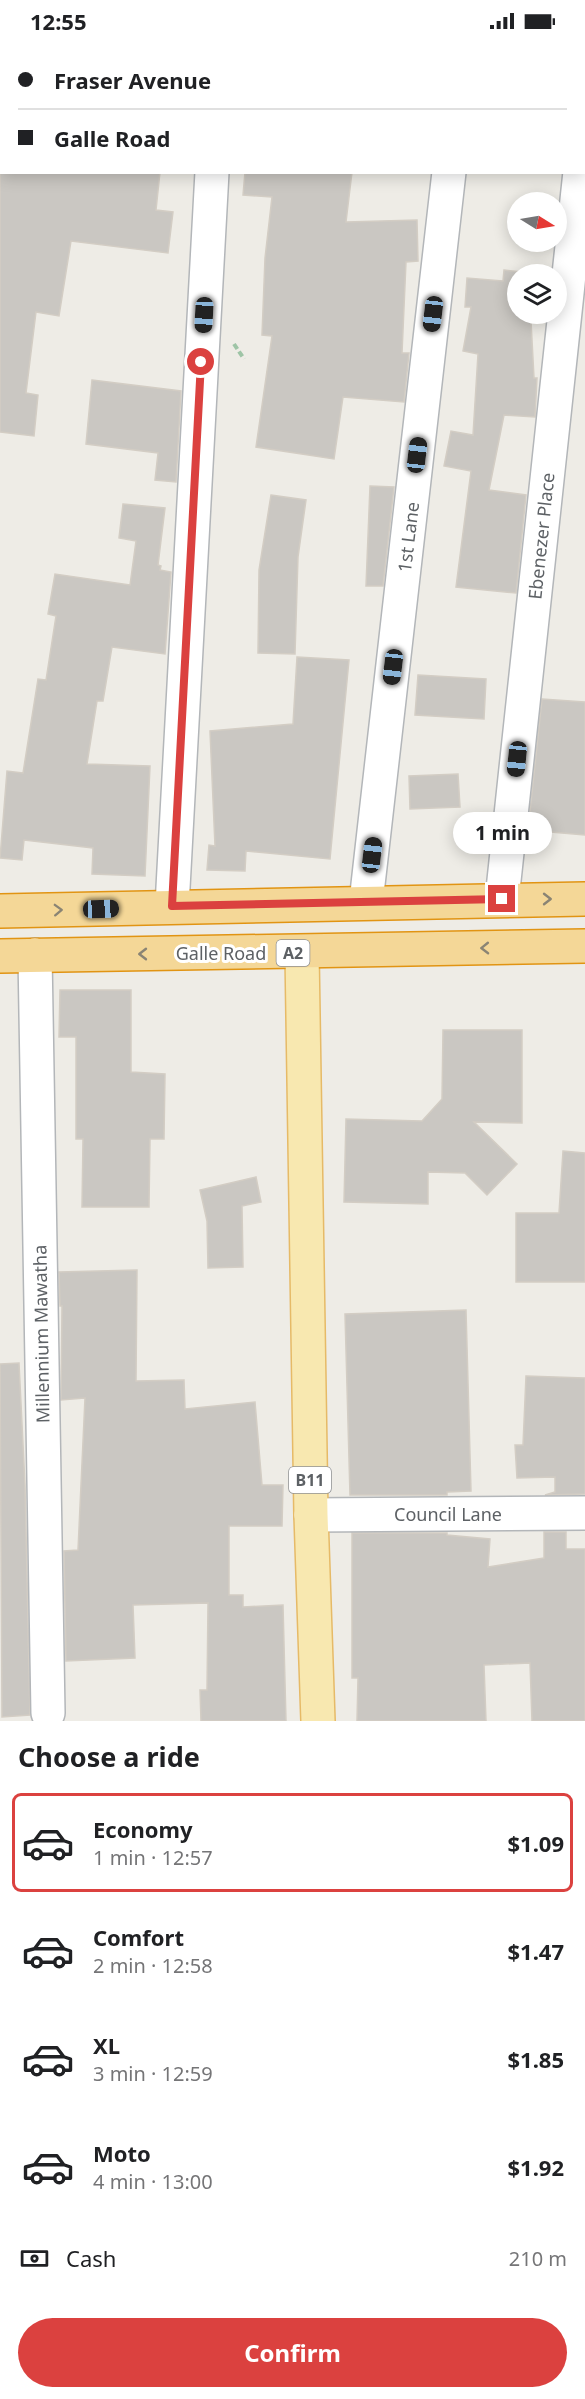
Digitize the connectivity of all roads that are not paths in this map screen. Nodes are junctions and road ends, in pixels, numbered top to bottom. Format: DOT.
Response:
graph roads {
  1 [pos="212,174"];
  2 [pos="450,174"];
  3 [pos="580,174"];
  4 [pos="502,899"];
  5 [pos="585,899"];
  6 [pos="366,902"];
  7 [pos="172,906"];
  8 [pos="0,911"];
  9 [pos="585,946"];
  10 [pos="302,953"];
  11 [pos="35,955"];
  12 [pos="0,956"];
  13 [pos="585,1513"];
  14 [pos="311,1515"];
  15 [pos="48,1713"];
  16 [pos="318,1721"];
  1 -- 7 [label="street"];
  2 -- 6 [label="street, 1st Lane"];
  3 -- 4 [label="street, Ebenezer Place"];
  4 -- 5 [label="highway, one-way"];
  4 -- 6 [label="highway"];
  6 -- 7 [label="highway"];
  8 -- 7 [label="highway, one-way"];
  9 -- 10 [label="highway, Galle Road / A2, one-way"];
  10 -- 11 [label="highway, Galle Road / A2, one-way"];
  10 -- 14 [label="main road, B11"];
  11 -- 12 [label="highway, Galle Road / A2"];
  11 -- 15 [label="street, Millennium Mawatha"];
  13 -- 14 [label="street, Council Lane"];
  14 -- 16 [label="main road, B11"];
}
